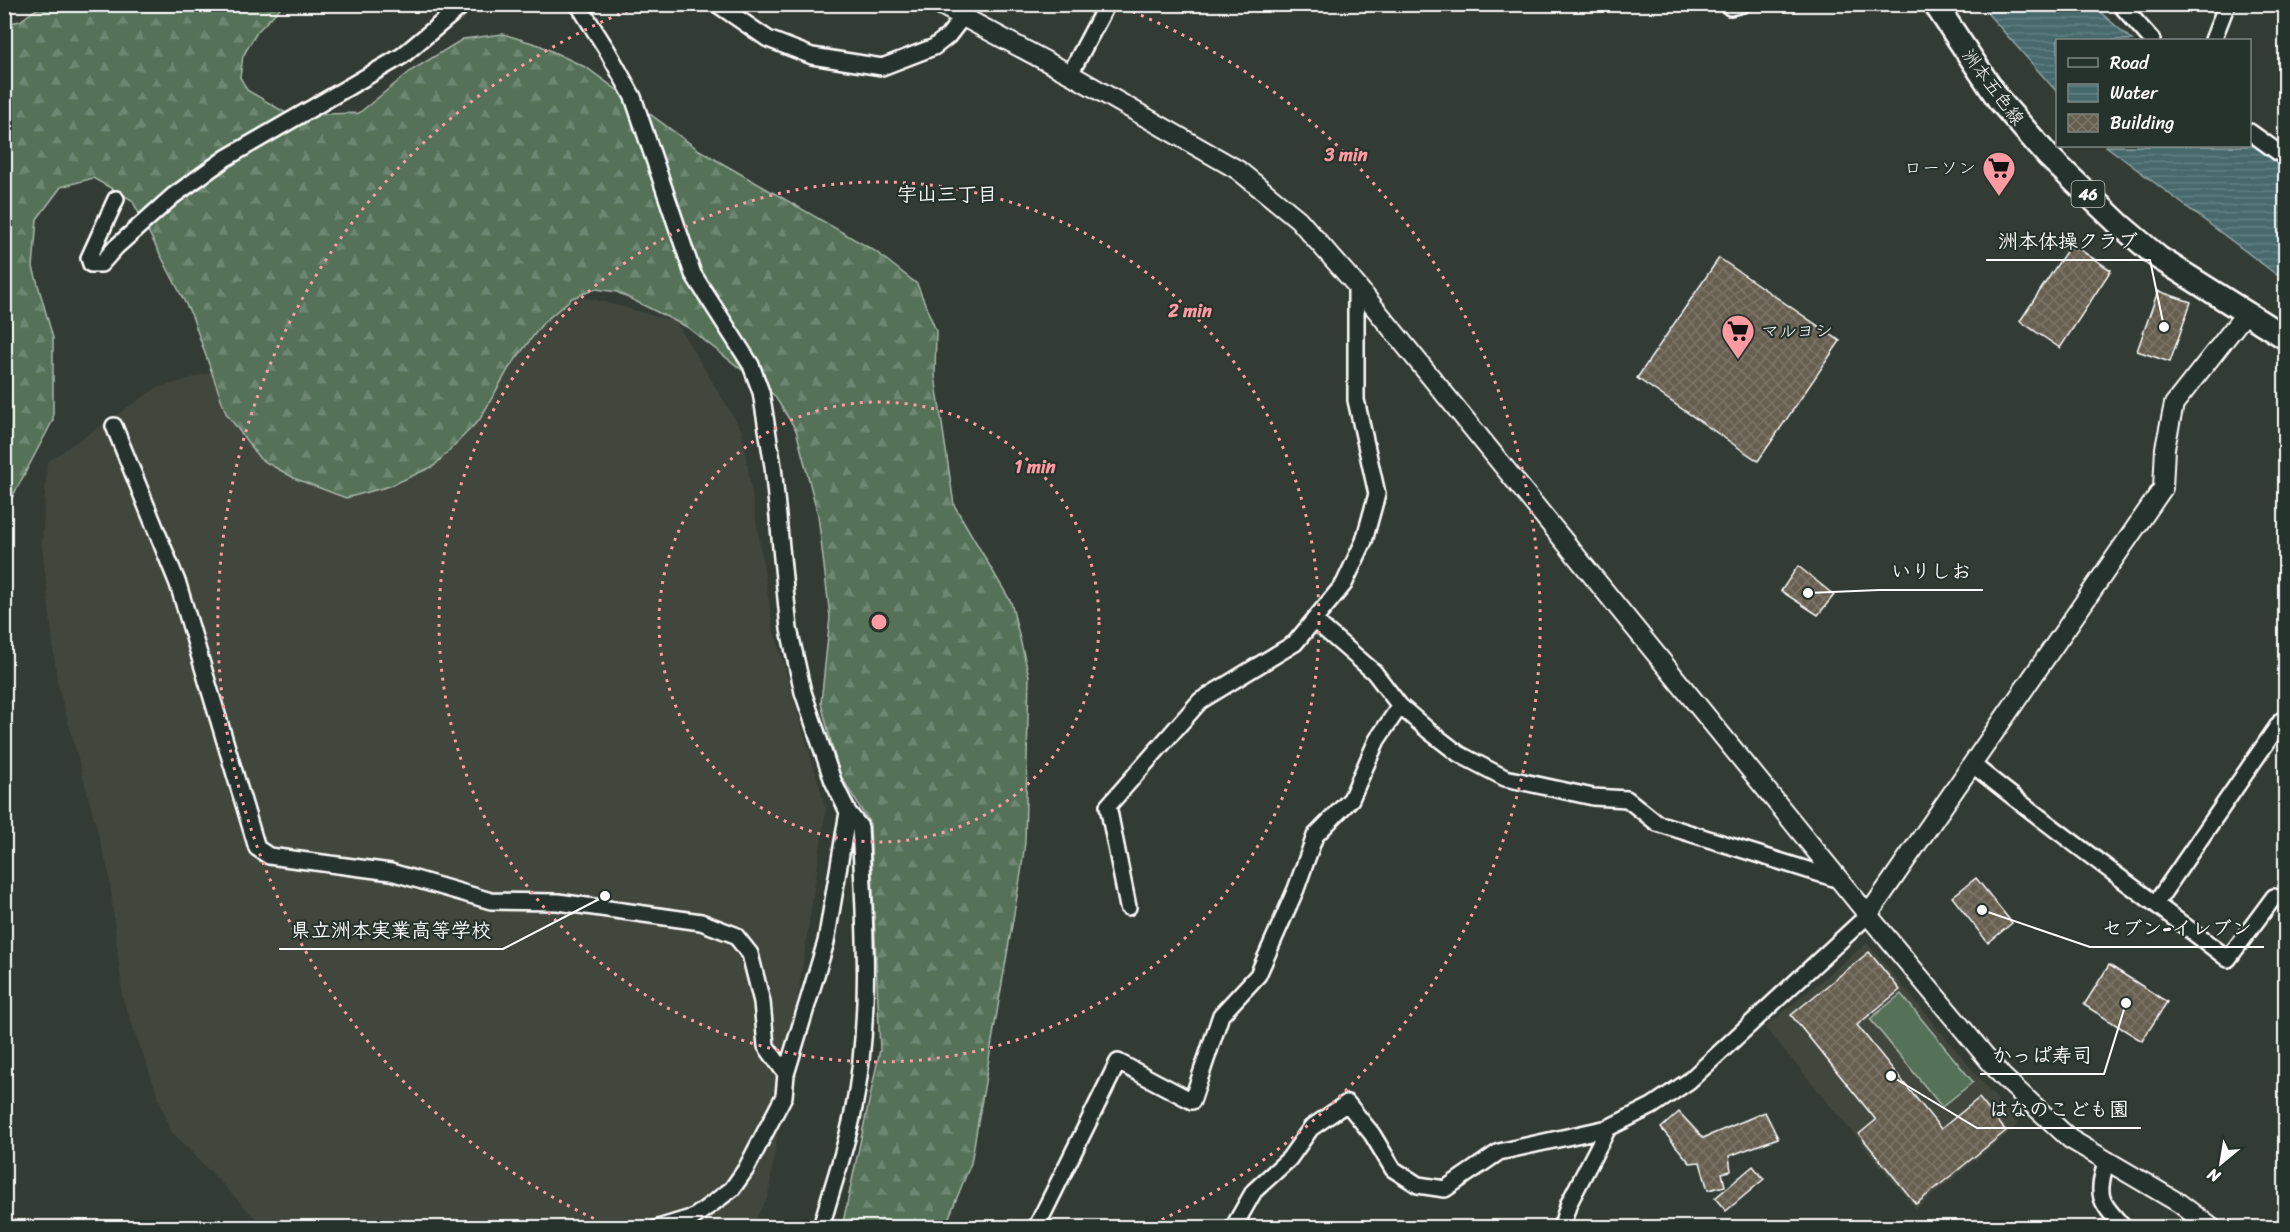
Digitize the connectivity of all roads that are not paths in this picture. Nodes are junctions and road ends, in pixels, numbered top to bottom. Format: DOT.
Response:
graph roads {
  1 [pos="464,4"];
  2 [pos="578,4"];
  3 [pos="717,4"];
  4 [pos="939,4"];
  5 [pos="1107,4"];
  6 [pos="1935,4"];
  7 [pos="2120,4"];
  8 [pos="2228,4"];
  9 [pos="962,18"];
  10 [pos="2151,39"];
  11 [pos="2212,39"];
  12 [pos="1070,74"];
  13 [pos="2251,133"];
  14 [pos="2286,158"];
  15 [pos="116,199"];
  16 [pos="1356,285"];
  17 [pos="2245,314"];
  18 [pos="2286,338"];
  19 [pos="114,426"];
  20 [pos="1315,621"];
  21 [pos="1400,706"];
  22 [pos="2282,720"];
  23 [pos="1972,764"];
  24 [pos="848,812"];
  25 [pos="1840,880"];
  26 [pos="2274,897"];
  27 [pos="2156,903"];
  28 [pos="1128,907"];
  29 [pos="1868,915"];
  30 [pos="786,1074"];
  31 [pos="1608,1128"];
  32 [pos="2106,1161"];
  33 [pos="658,1227"];
  34 [pos="821,1227"];
  35 [pos="1036,1227"];
  36 [pos="1233,1227"];
  37 [pos="1561,1227"];
  38 [pos="2124,1227"];
  39 [pos="2212,1227"];
  1 -- 15 [label="street"];
  2 -- 24 [label="street"];
  3 -- 9 [label="street"];
  4 -- 9 [label="street"];
  5 -- 12 [label="street"];
  6 -- 17 [label="main road, 洲本五色線 / 46"];
  7 -- 10 [label="street"];
  8 -- 11 [label="street"];
  9 -- 12 [label="street"];
  12 -- 16 [label="street"];
  13 -- 14 [label="street"];
  16 -- 20 [label="street"];
  16 -- 25 [label="street"];
  17 -- 18 [label="main road, 洲本五色線 / 46"];
  17 -- 23 [label="street"];
  19 -- 30 [label="street"];
  20 -- 21 [label="street"];
  20 -- 28 [label="street"];
  21 -- 25 [label="street"];
  21 -- 35 [label="street"];
  22 -- 27 [label="street"];
  23 -- 27 [label="street"];
  23 -- 29 [label="street"];
  24 -- 30 [label="street"];
  24 -- 34 [label="street"];
  25 -- 29 [label="street"];
  26 -- 27 [label="street"];
  29 -- 31 [label="street"];
  29 -- 32 [label="street"];
  30 -- 33 [label="street"];
  31 -- 36 [label="street"];
  31 -- 37 [label="street"];
  32 -- 38 [label="street"];
  32 -- 39 [label="street"];
}
